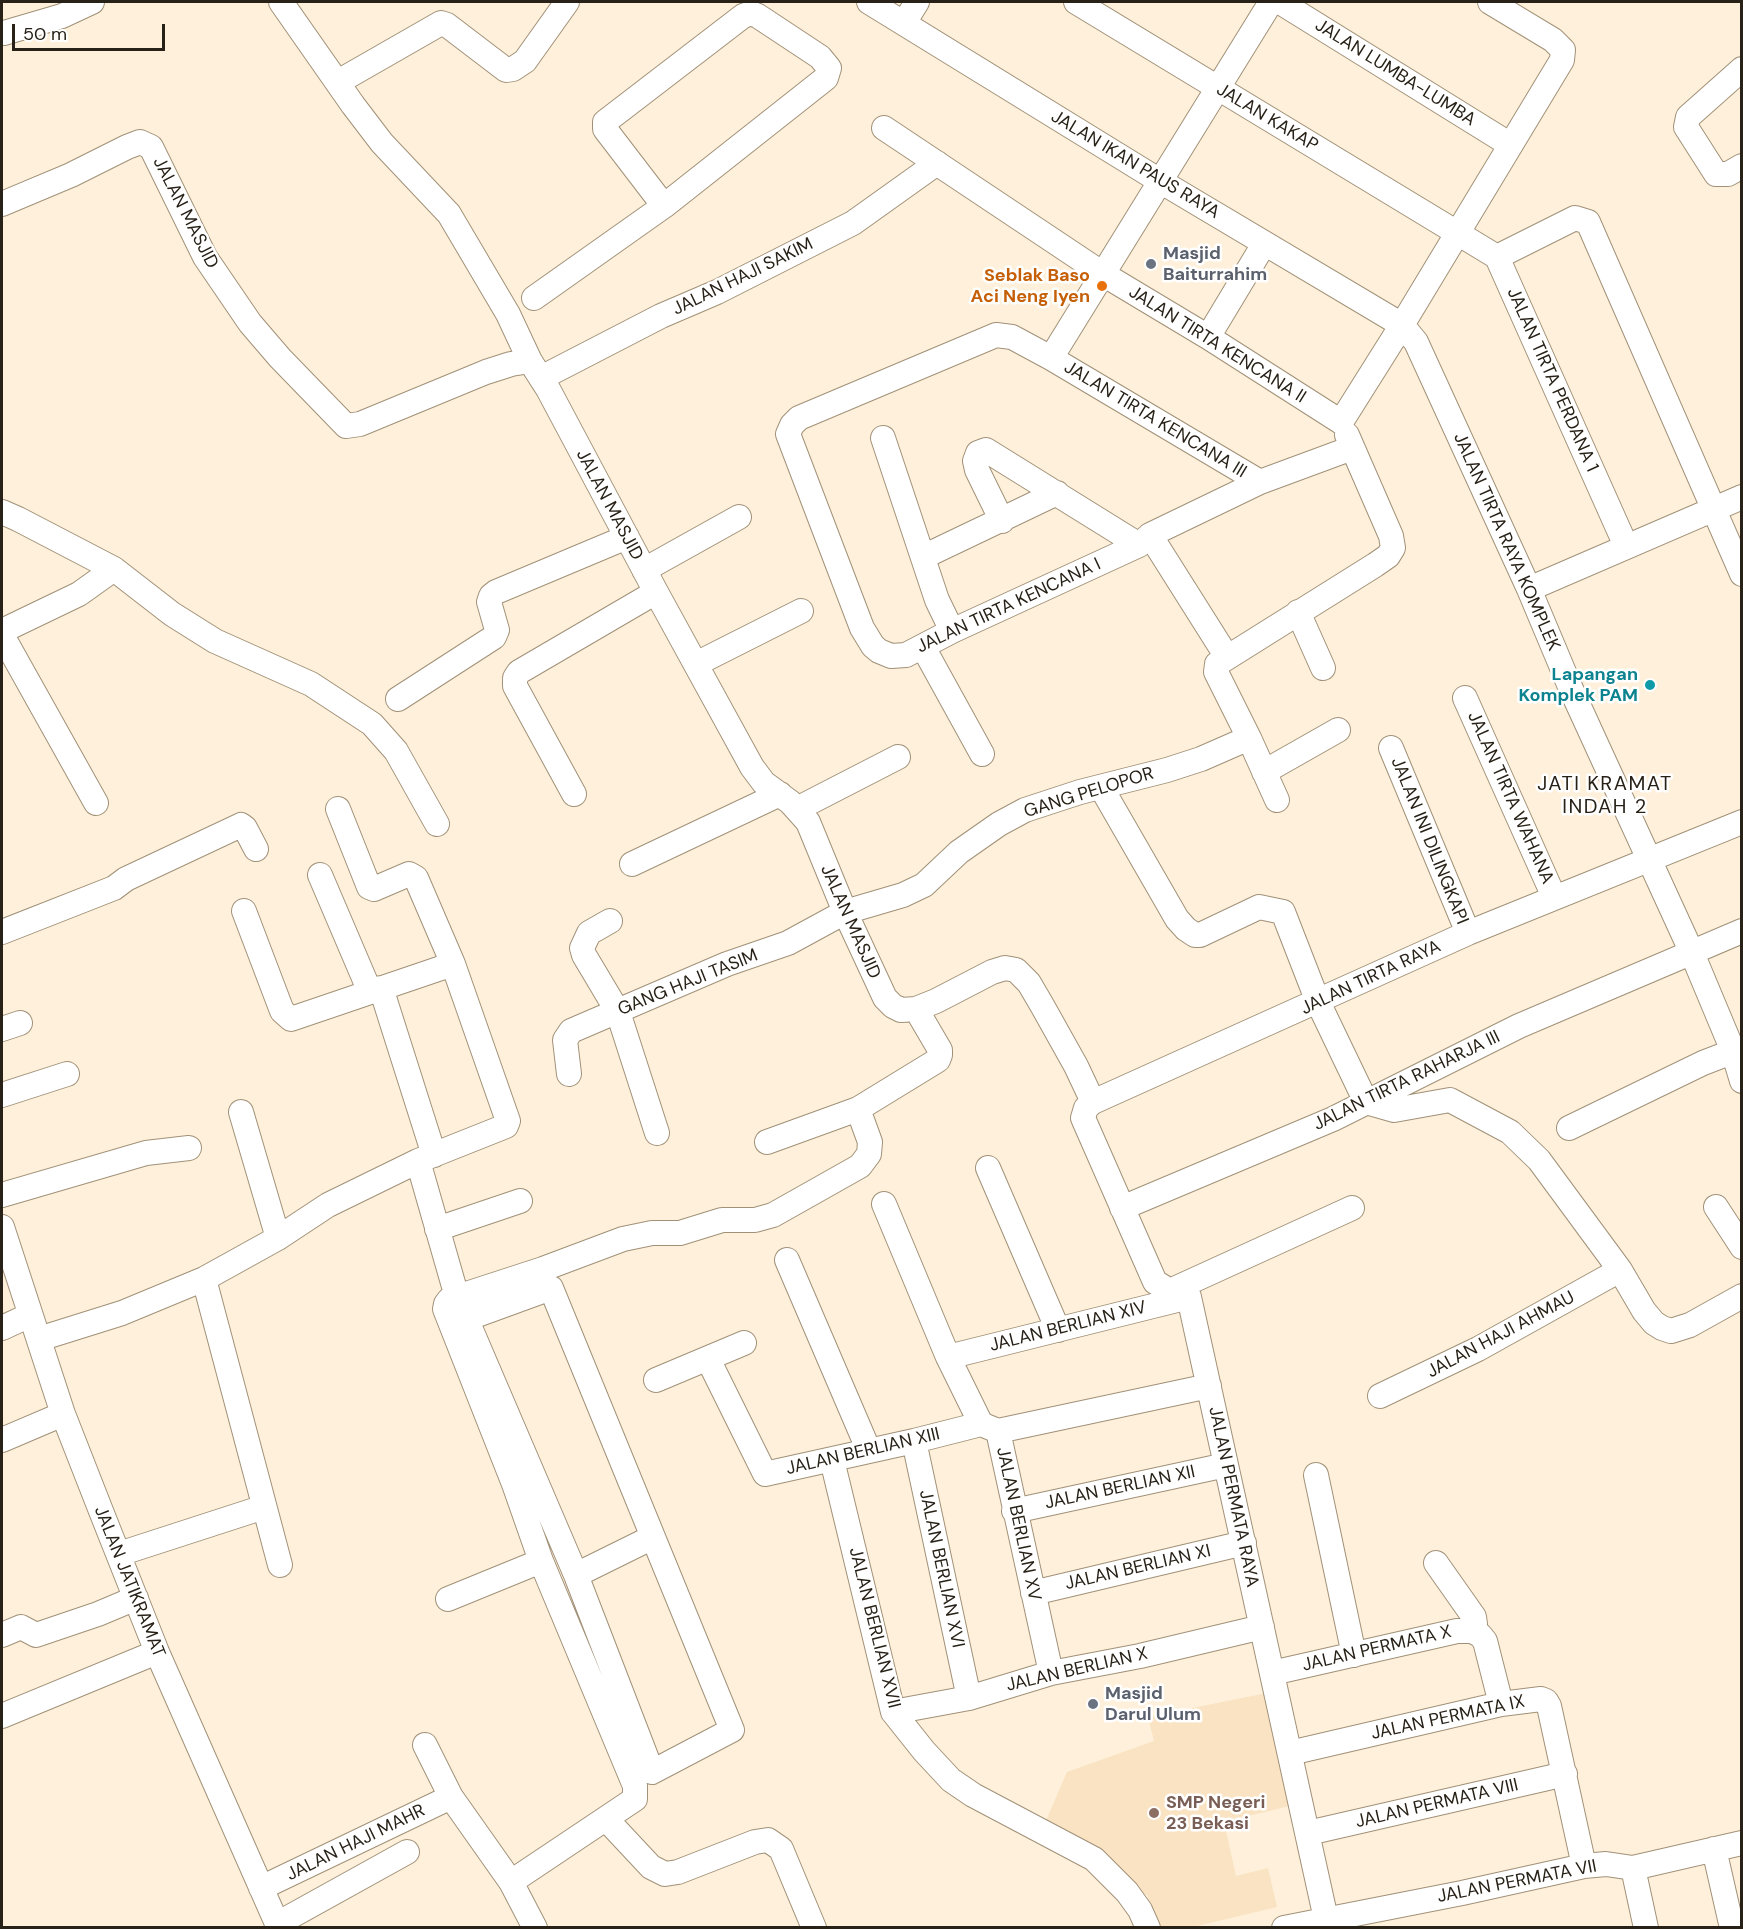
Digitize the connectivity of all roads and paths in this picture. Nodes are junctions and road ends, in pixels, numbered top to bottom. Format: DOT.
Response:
graph roads {
  1 [pos="92,2"];
  2 [pos="281,2"];
  3 [pos="567,2"];
  4 [pos="869,2"];
  5 [pos="1271,2"];
  6 [pos="1280,2"];
  7 [pos="1490,2"];
  8 [pos="1091,5"];
  9 [pos="763,9"];
  10 [pos="912,11"];
  11 [pos="4,33"];
  12 [pos="1742,69"];
  13 [pos="338,82"];
  14 [pos="1219,88"];
  15 [pos="884,128"];
  16 [pos="1509,144"];
  17 [pos="937,163"];
  18 [pos="1742,166"];
  19 [pos="1160,181"];
  20 [pos="2,204"];
  21 [pos="664,206"];
  22 [pos="1458,233"];
  23 [pos="1264,244"];
  24 [pos="1497,257"];
  25 [pos="1102,274"];
  26 [pos="534,298"];
  27 [pos="1402,326"];
  28 [pos="1208,337"];
  29 [pos="1051,358"];
  30 [pos="535,370"];
  31 [pos="1341,422"];
  32 [pos="788,434"];
  33 [pos="883,438"];
  34 [pos="1352,448"];
  35 [pos="1260,482"];
  36 [pos="1057,493"];
  37 [pos="1742,497"];
  38 [pos="1713,509"];
  39 [pos="2,512"];
  40 [pos="739,517"];
  41 [pos="1002,521"];
  42 [pos="627,537"];
  43 [pos="1144,540"];
  44 [pos="1626,546"];
  45 [pos="923,557"];
  46 [pos="114,569"];
  47 [pos="644,570"];
  48 [pos="1742,574"];
  49 [pos="1529,589"];
  50 [pos="656,592"];
  51 [pos="801,611"];
  52 [pos="1298,612"];
  53 [pos="2,630"];
  54 [pos="952,631"];
  55 [pos="2,635"];
  56 [pos="923,646"];
  57 [pos="1227,657"];
  58 [pos="696,664"];
  59 [pos="1323,668"];
  60 [pos="1465,698"];
  61 [pos="398,699"];
  62 [pos="1338,730"];
  63 [pos="1249,738"];
  64 [pos="1391,748"];
  65 [pos="982,754"];
  66 [pos="898,757"];
  67 [pos="1264,772"];
  68 [pos="1101,787"];
  69 [pos="574,794"];
  70 [pos="1276,800"];
  71 [pos="789,802"];
  72 [pos="96,803"];
  73 [pos="338,809"];
  74 [pos="1742,822"];
  75 [pos="437,824"];
  76 [pos="256,849"];
  77 [pos="1650,859"];
  78 [pos="632,864"];
  79 [pos="320,875"];
  80 [pos="1554,897"];
  81 [pos="244,911"];
  82 [pos="845,912"];
  83 [pos="610,921"];
  84 [pos="1742,931"];
  85 [pos="2,932"];
  86 [pos="1468,933"];
  87 [pos="1692,953"];
  88 [pos="453,964"];
  89 [pos="375,990"];
  90 [pos="1318,1002"];
  91 [pos="916,1009"];
  92 [pos="618,1012"];
  93 [pos="1737,1049"];
  94 [pos="67,1074"];
  95 [pos="569,1074"];
  96 [pos="1742,1081"];
  97 [pos="2,1095"];
  98 [pos="1093,1102"];
  99 [pos="1366,1102"];
  100 [pos="858,1109"];
  101 [pos="241,1112"];
  102 [pos="1569,1128"];
  103 [pos="657,1133"];
  104 [pos="767,1142"];
  105 [pos="189,1148"];
  106 [pos="426,1158"];
  107 [pos="988,1168"];
  108 [pos="2,1195"];
  109 [pos="520,1202"];
  110 [pos="884,1204"];
  111 [pos="1716,1207"];
  112 [pos="1122,1208"];
  113 [pos="1352,1208"];
  114 [pos="437,1229"];
  115 [pos="2,1233"];
  116 [pos="278,1238"];
  117 [pos="1742,1247"];
  118 [pos="787,1260"];
  119 [pos="1620,1270"];
  120 [pos="2,1275"];
  121 [pos="204,1280"];
  122 [pos="1179,1294"];
  123 [pos="1742,1296"];
  124 [pos="457,1297"];
  125 [pos="466,1319"];
  126 [pos="16,1321"];
  127 [pos="1058,1330"];
  128 [pos="39,1339"];
  129 [pos="744,1343"];
  130 [pos="948,1357"];
  131 [pos="708,1359"];
  132 [pos="656,1380"];
  133 [pos="1209,1386"];
  134 [pos="1380,1396"];
  135 [pos="63,1414"];
  136 [pos="989,1428"];
  137 [pos="2,1440"];
  138 [pos="914,1441"];
  139 [pos="869,1451"];
  140 [pos="832,1460"];
  141 [pos="1226,1465"];
  142 [pos="1316,1475"];
  143 [pos="264,1507"];
  144 [pos="1014,1511"];
  145 [pos="653,1537"];
  146 [pos="1244,1543"];
  147 [pos="119,1554"];
  148 [pos="541,1561"];
  149 [pos="1436,1563"];
  150 [pos="280,1565"];
  151 [pos="576,1575"];
  152 [pos="1033,1593"];
  153 [pos="136,1598"];
  154 [pos="448,1599"];
  155 [pos="1262,1627"];
  156 [pos="1472,1631"];
  157 [pos="2,1635"];
  158 [pos="157,1652"];
  159 [pos="1354,1655"];
  160 [pos="1051,1673"];
  161 [pos="1272,1673"];
  162 [pos="969,1698"];
  163 [pos="1501,1704"];
  164 [pos="893,1712"];
  165 [pos="2,1716"];
  166 [pos="425,1745"];
  167 [pos="1290,1753"];
  168 [pos="1566,1774"];
  169 [pos="451,1797"];
  170 [pos="607,1820"];
  171 [pos="1308,1833"];
  172 [pos="1742,1843"];
  173 [pos="1714,1849"];
  174 [pos="407,1852"];
  175 [pos="1584,1866"];
  176 [pos="1633,1868"];
  177 [pos="511,1882"];
  178 [pos="261,1888"];
  179 [pos="1328,1924"];
  180 [pos="278,1926"];
  181 [pos="535,1928"];
  182 [pos="814,1928"];
  183 [pos="1148,1928"];
  184 [pos="1284,1928"];
  185 [pos="1646,1928"];
  186 [pos="1732,1928"];
  1 -- 11 [label="street"];
  2 -- 13 [label="street"];
  3 -- 13 [label="street"];
  4 -- 10 [label="street, JALAN IKAN PAUS RAYA"];
  5 -- 14 [label="street"];
  6 -- 16 [label="street, JALAN LUMBA-LUMBA"];
  7 -- 16 [label="street"];
  8 -- 14 [label="street, JALAN KAKAP"];
  9 -- 21 [label="street"];
  9 -- 21 [label="street"];
  10 -- 19 [label="street, JALAN IKAN PAUS RAYA"];
  12 -- 18 [label="street"];
  13 -- 30 [label="street"];
  14 -- 19 [label="street"];
  14 -- 22 [label="street, JALAN KAKAP"];
  15 -- 17 [label="street, JALAN TIRTA KENCANA II"];
  16 -- 22 [label="street"];
  17 -- 25 [label="street, JALAN TIRTA KENCANA II"];
  17 -- 30 [label="street, JALAN HAJI SAKIM"];
  19 -- 23 [label="street, JALAN IKAN PAUS RAYA"];
  19 -- 25 [label="street"];
  20 -- 30 [label="street, JALAN MASJID"];
  21 -- 26 [label="street"];
  22 -- 24 [label="street"];
  22 -- 27 [label="street"];
  23 -- 27 [label="street, JALAN IKAN PAUS RAYA"];
  23 -- 28 [label="street"];
  24 -- 38 [label="street"];
  24 -- 44 [label="street, JALAN TIRTA PERDANA 1"];
  25 -- 28 [label="street, JALAN TIRTA KENCANA II"];
  25 -- 29 [label="street"];
  27 -- 31 [label="street"];
  27 -- 49 [label="street, JALAN TIRTA RAYA KOMPLEK"];
  28 -- 31 [label="street, JALAN TIRTA KENCANA II"];
  29 -- 32 [label="street, JALAN TIRTA KENCANA III"];
  29 -- 35 [label="street, JALAN TIRTA KENCANA III"];
  30 -- 42 [label="street, JALAN MASJID"];
  31 -- 34 [label="street"];
  32 -- 56 [label="street, JALAN TIRTA KENCANA I"];
  33 -- 45 [label="street"];
  34 -- 35 [label="street, JALAN TIRTA KENCANA I"];
  34 -- 52 [label="street"];
  35 -- 43 [label="street, JALAN TIRTA KENCANA I"];
  36 -- 41 [label="street"];
  36 -- 41 [label="street"];
  36 -- 43 [label="street"];
  37 -- 38 [label="street"];
  38 -- 44 [label="street"];
  38 -- 48 [label="street"];
  39 -- 46 [label="street"];
  40 -- 47 [label="street"];
  41 -- 45 [label="street"];
  42 -- 47 [label="street, JALAN MASJID"];
  42 -- 61 [label="street"];
  43 -- 54 [label="street, JALAN TIRTA KENCANA I"];
  43 -- 57 [label="street"];
  44 -- 49 [label="street"];
  45 -- 54 [label="street"];
  46 -- 53 [label="street"];
  46 -- 75 [label="street"];
  47 -- 50 [label="street, JALAN MASJID"];
  49 -- 77 [label="street, JALAN TIRTA RAYA KOMPLEK"];
  50 -- 58 [label="street, JALAN MASJID"];
  50 -- 69 [label="street"];
  51 -- 58 [label="street"];
  52 -- 57 [label="street"];
  52 -- 59 [label="street"];
  54 -- 56 [label="street, JALAN TIRTA KENCANA I"];
  55 -- 72 [label="street"];
  56 -- 65 [label="street"];
  57 -- 63 [label="street"];
  58 -- 71 [label="street, JALAN MASJID"];
  60 -- 80 [label="street, JALAN TIRTA WAHANA"];
  62 -- 67 [label="street"];
  63 -- 67 [label="street"];
  63 -- 68 [label="street, GANG PELOPOR"];
  64 -- 86 [label="street, JALAN INI DILINGKAPI"];
  66 -- 71 [label="street"];
  67 -- 70 [label="street"];
  68 -- 82 [label="street, GANG PELOPOR"];
  68 -- 90 [label="street"];
  71 -- 78 [label="street"];
  71 -- 82 [label="street, JALAN MASJID"];
  73 -- 88 [label="street"];
  74 -- 77 [label="street, JALAN TIRTA RAYA"];
  76 -- 85 [label="street"];
  77 -- 80 [label="street, JALAN TIRTA RAYA"];
  77 -- 87 [label="street, JALAN TIRTA RAYA KOMPLEK"];
  79 -- 89 [label="street"];
  80 -- 86 [label="street, JALAN TIRTA RAYA"];
  81 -- 89 [label="street"];
  82 -- 91 [label="street, JALAN MASJID"];
  82 -- 92 [label="street, GANG HAJI TASIM"];
  83 -- 92 [label="street"];
  84 -- 87 [label="street, JALAN TIRTA RAHARJA III"];
  86 -- 90 [label="street, JALAN TIRTA RAYA"];
  87 -- 93 [label="street, JALAN TIRTA RAYA KOMPLEK"];
  87 -- 99 [label="street, JALAN TIRTA RAHARJA III"];
  88 -- 89 [label="street"];
  88 -- 106 [label="street"];
  89 -- 106 [label="street"];
  90 -- 98 [label="street, JALAN TIRTA RAYA"];
  90 -- 99 [label="street"];
  91 -- 98 [label="street"];
  91 -- 100 [label="street"];
  92 -- 95 [label="street, GANG HAJI TASIM"];
  92 -- 103 [label="street"];
  93 -- 96 [label="street, JALAN TIRTA RAYA KOMPLEK"];
  93 -- 102 [label="street"];
  94 -- 97 [label="street"];
  98 -- 112 [label="street"];
  99 -- 112 [label="street, JALAN TIRTA RAHARJA III"];
  99 -- 119 [label="street"];
  100 -- 104 [label="street"];
  100 -- 124 [label="street"];
  101 -- 116 [label="street"];
  105 -- 108 [label="street"];
  106 -- 114 [label="street"];
  106 -- 116 [label="street"];
  107 -- 127 [label="street"];
  109 -- 114 [label="street"];
  110 -- 130 [label="street, JALAN BERLIAN XV"];
  111 -- 117 [label="street"];
  112 -- 122 [label="street"];
  113 -- 122 [label="street, JALAN BERLIAN XIV"];
  114 -- 124 [label="street"];
  115 -- 126 [label="street, JALAN JATIKRAMAT"];
  116 -- 121 [label="street"];
  118 -- 139 [label="street"];
  119 -- 123 [label="street"];
  119 -- 134 [label="street, JALAN HAJI AHMAU"];
  120 -- 126 [label="street"];
  121 -- 128 [label="street"];
  121 -- 143 [label="street"];
  122 -- 127 [label="street, JALAN BERLIAN XIV"];
  122 -- 133 [label="street, JALAN PERMATA RAYA"];
  124 -- 125 [label="street"];
  124 -- 148 [label="street"];
  125 -- 145 [label="street"];
  125 -- 151 [label="street"];
  126 -- 128 [label="street, JALAN JATIKRAMAT"];
  127 -- 130 [label="street, JALAN BERLIAN XIV"];
  128 -- 135 [label="street, JALAN JATIKRAMAT"];
  129 -- 131 [label="street"];
  130 -- 136 [label="street, JALAN BERLIAN XV"];
  131 -- 132 [label="street"];
  131 -- 140 [label="street, JALAN BERLIAN XIII"];
  133 -- 136 [label="street, JALAN BERLIAN XIII"];
  133 -- 141 [label="street, JALAN PERMATA RAYA"];
  135 -- 137 [label="street"];
  135 -- 147 [label="street, JALAN JATIKRAMAT"];
  136 -- 138 [label="street, JALAN BERLIAN XIII"];
  136 -- 144 [label="street, JALAN BERLIAN XV"];
  138 -- 139 [label="street, JALAN BERLIAN XIII"];
  138 -- 162 [label="street, JALAN BERLIAN XVI"];
  139 -- 140 [label="street, JALAN BERLIAN XIII"];
  140 -- 164 [label="street, JALAN BERLIAN XVII"];
  141 -- 144 [label="street, JALAN BERLIAN XII"];
  141 -- 146 [label="street, JALAN PERMATA RAYA"];
  142 -- 159 [label="street"];
  143 -- 147 [label="street"];
  143 -- 150 [label="street"];
  144 -- 152 [label="street, JALAN BERLIAN XV"];
  145 -- 151 [label="street"];
  145 -- 151 [label="street"];
  146 -- 152 [label="street, JALAN BERLIAN XI"];
  146 -- 155 [label="street, JALAN PERMATA RAYA"];
  147 -- 153 [label="street, JALAN JATIKRAMAT"];
  148 -- 154 [label="street"];
  148 -- 170 [label="street"];
  149 -- 156 [label="street"];
  152 -- 160 [label="street, JALAN BERLIAN XV"];
  153 -- 157 [label="street"];
  153 -- 158 [label="street, JALAN JATIKRAMAT"];
  155 -- 160 [label="street, JALAN BERLIAN X"];
  155 -- 161 [label="street, JALAN PERMATA RAYA"];
  156 -- 159 [label="street, JALAN PERMATA X"];
  156 -- 163 [label="street, JALAN PERMATA X"];
  158 -- 165 [label="street"];
  158 -- 178 [label="street, JALAN JATIKRAMAT"];
  159 -- 161 [label="street, JALAN PERMATA X"];
  160 -- 162 [label="street, JALAN BERLIAN X"];
  161 -- 167 [label="street, JALAN PERMATA RAYA"];
  162 -- 164 [label="street, JALAN BERLIAN X"];
  163 -- 167 [label="street, JALAN PERMATA IX"];
  163 -- 168 [label="street, JALAN PERMATA IX"];
  164 -- 183 [label="street, JALAN BERLIAN XVII"];
  166 -- 169 [label="street"];
  167 -- 171 [label="street, JALAN PERMATA RAYA"];
  168 -- 171 [label="street, JALAN PERMATA VIII"];
  168 -- 175 [label="street, JALAN PERMATA IX"];
  169 -- 177 [label="street"];
  169 -- 178 [label="street, JALAN HAJI MAHR"];
  170 -- 177 [label="street"];
  170 -- 182 [label="street"];
  171 -- 179 [label="street, JALAN PERMATA RAYA"];
  172 -- 173 [label="street, JALAN PERMATA VII"];
  173 -- 176 [label="street, JALAN PERMATA VII"];
  173 -- 186 [label="street"];
  174 -- 180 [label="street"];
  175 -- 176 [label="street, JALAN PERMATA VII"];
  175 -- 179 [label="street, JALAN PERMATA VII"];
  176 -- 185 [label="street"];
  177 -- 181 [label="street"];
  178 -- 180 [label="street, JALAN JATIKRAMAT"];
  179 -- 184 [label="street, JALAN PERMATA VII"];
}
